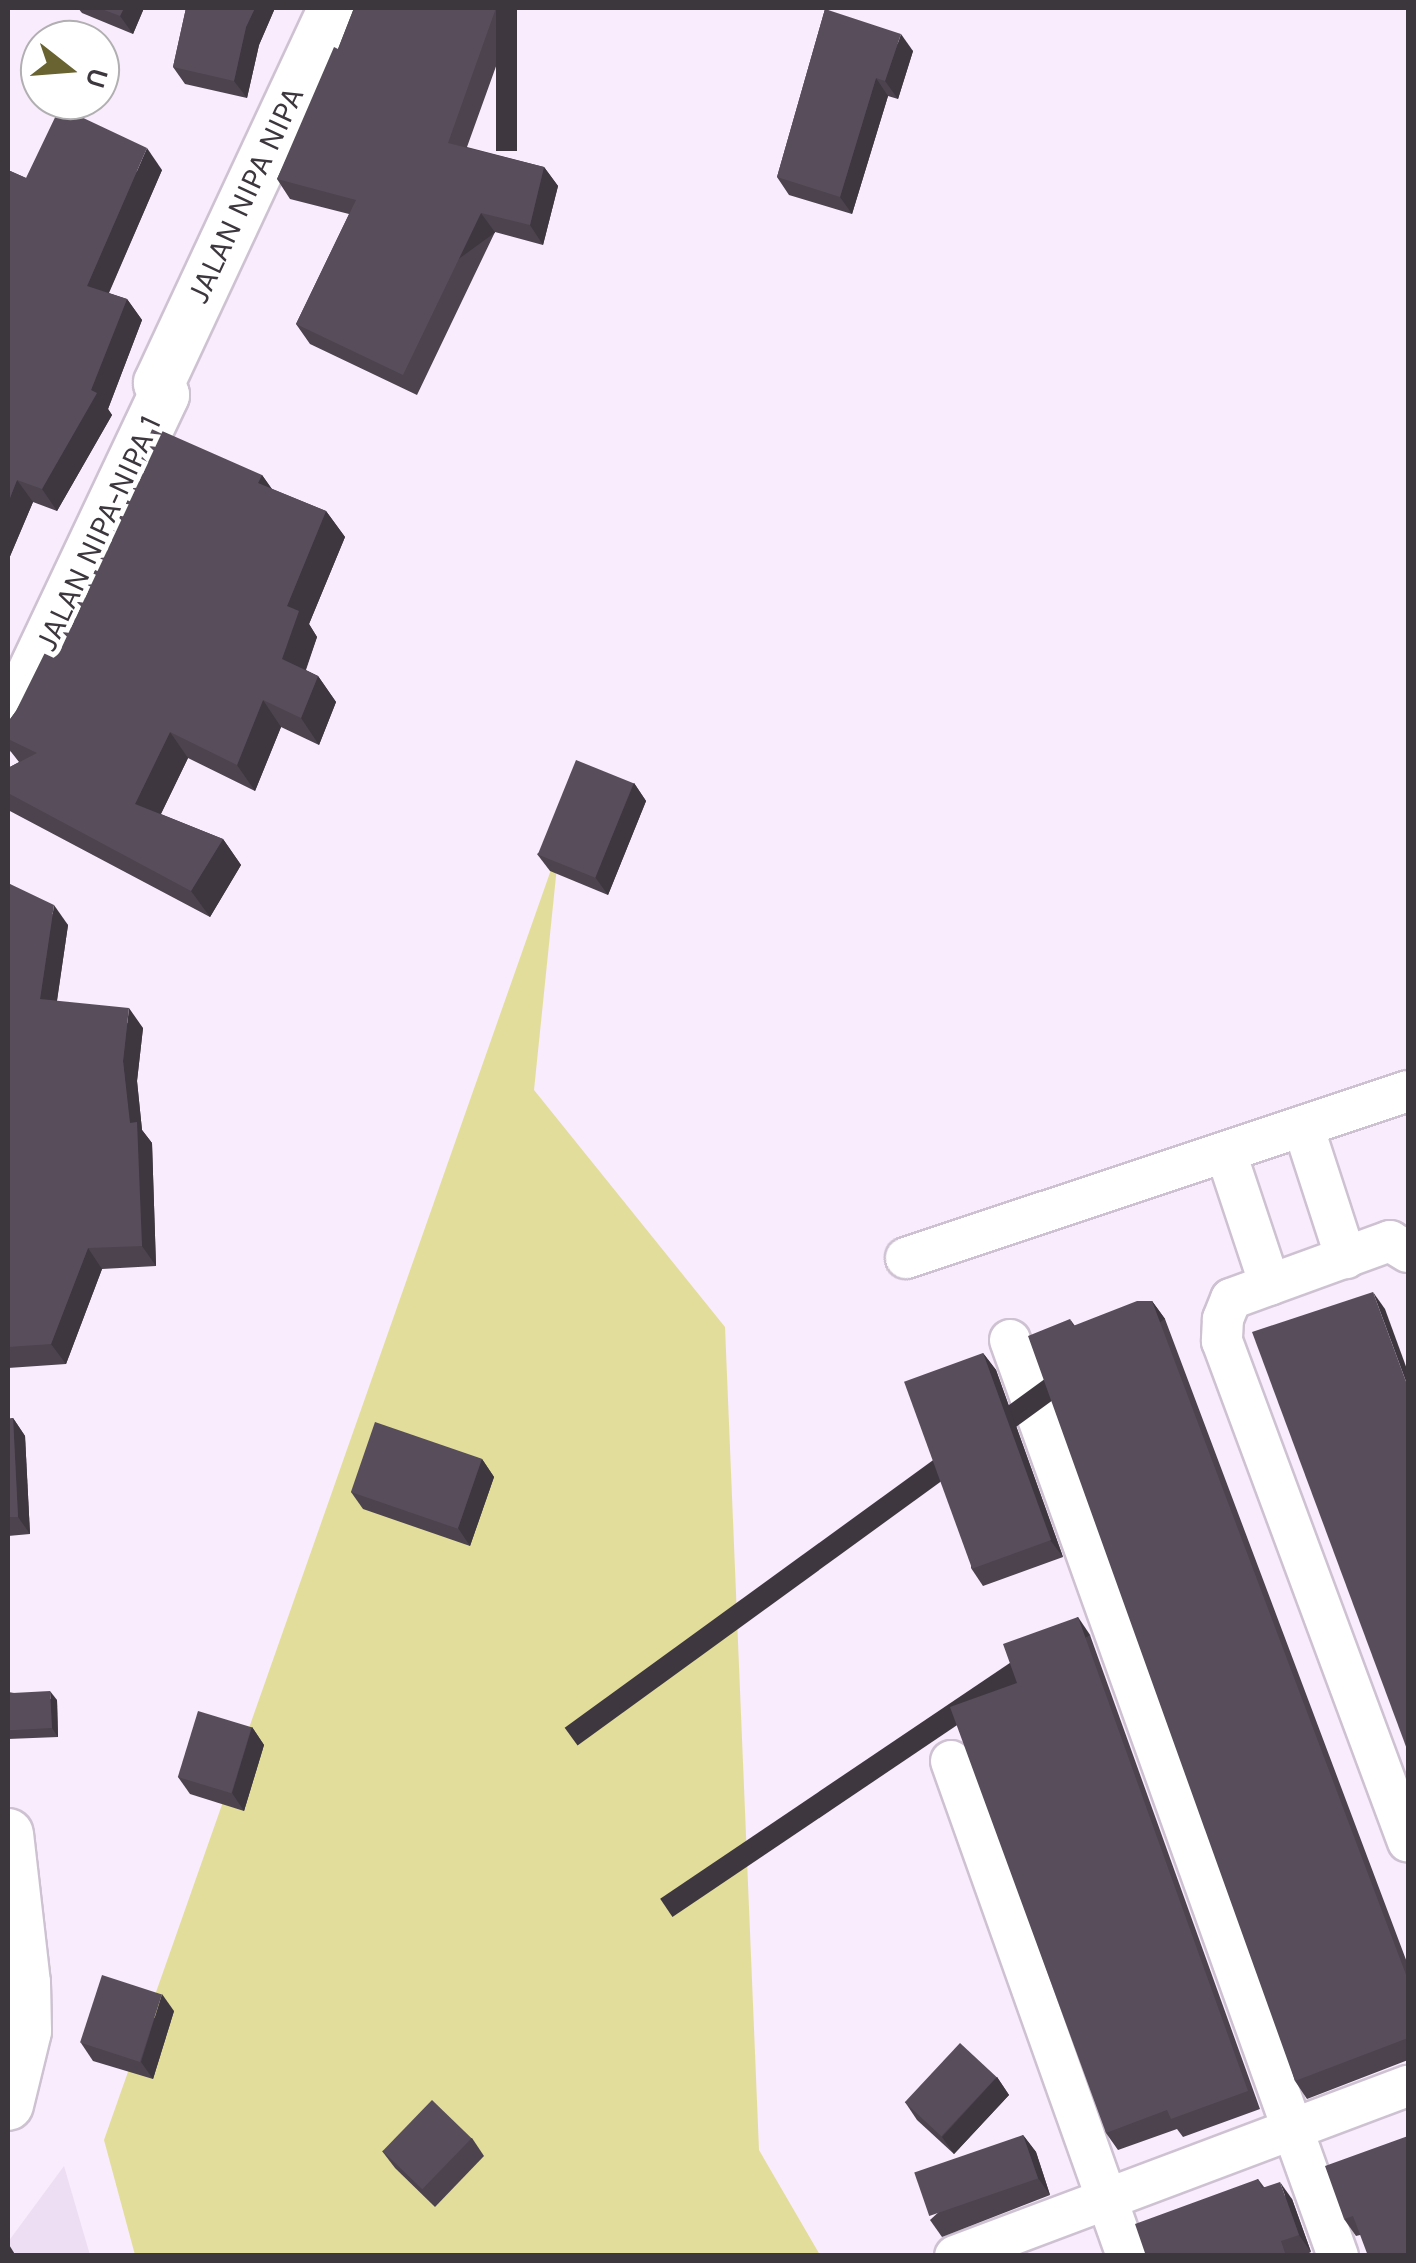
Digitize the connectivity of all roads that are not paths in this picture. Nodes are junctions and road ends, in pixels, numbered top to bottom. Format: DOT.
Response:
graph roads {
  1 [pos="334,8"];
  2 [pos="161,389"];
  3 [pos="8,725"];
  4 [pos="1408,1091"];
  5 [pos="1303,1126"];
  6 [pos="1226,1153"];
  7 [pos="1408,1252"];
  8 [pos="906,1258"];
  9 [pos="1346,1258"];
  10 [pos="1270,1285"];
  11 [pos="1010,1340"];
  12 [pos="951,1761"];
  13 [pos="8,1834"];
  14 [pos="1408,1842"];
  15 [pos="1408,2086"];
  16 [pos="8,2105"];
  17 [pos="1294,2130"];
  18 [pos="1107,2198"];
  19 [pos="955,2256"];
  20 [pos="1127,2256"];
  21 [pos="1338,2256"];
  1 -- 2 [label="street, JALAN NIPA NIPA"];
  2 -- 3 [label="street, JALAN NIPA-NIPA 1"];
  4 -- 5 [label="street"];
  5 -- 6 [label="street"];
  5 -- 9 [label="street"];
  6 -- 8 [label="street"];
  6 -- 10 [label="street"];
  7 -- 9 [label="street"];
  9 -- 10 [label="street"];
  10 -- 14 [label="street"];
  11 -- 17 [label="street"];
  12 -- 18 [label="street"];
  13 -- 16 [label="street"];
  15 -- 17 [label="street"];
  17 -- 18 [label="street"];
  17 -- 21 [label="street"];
  18 -- 19 [label="street"];
  18 -- 20 [label="street"];
}
